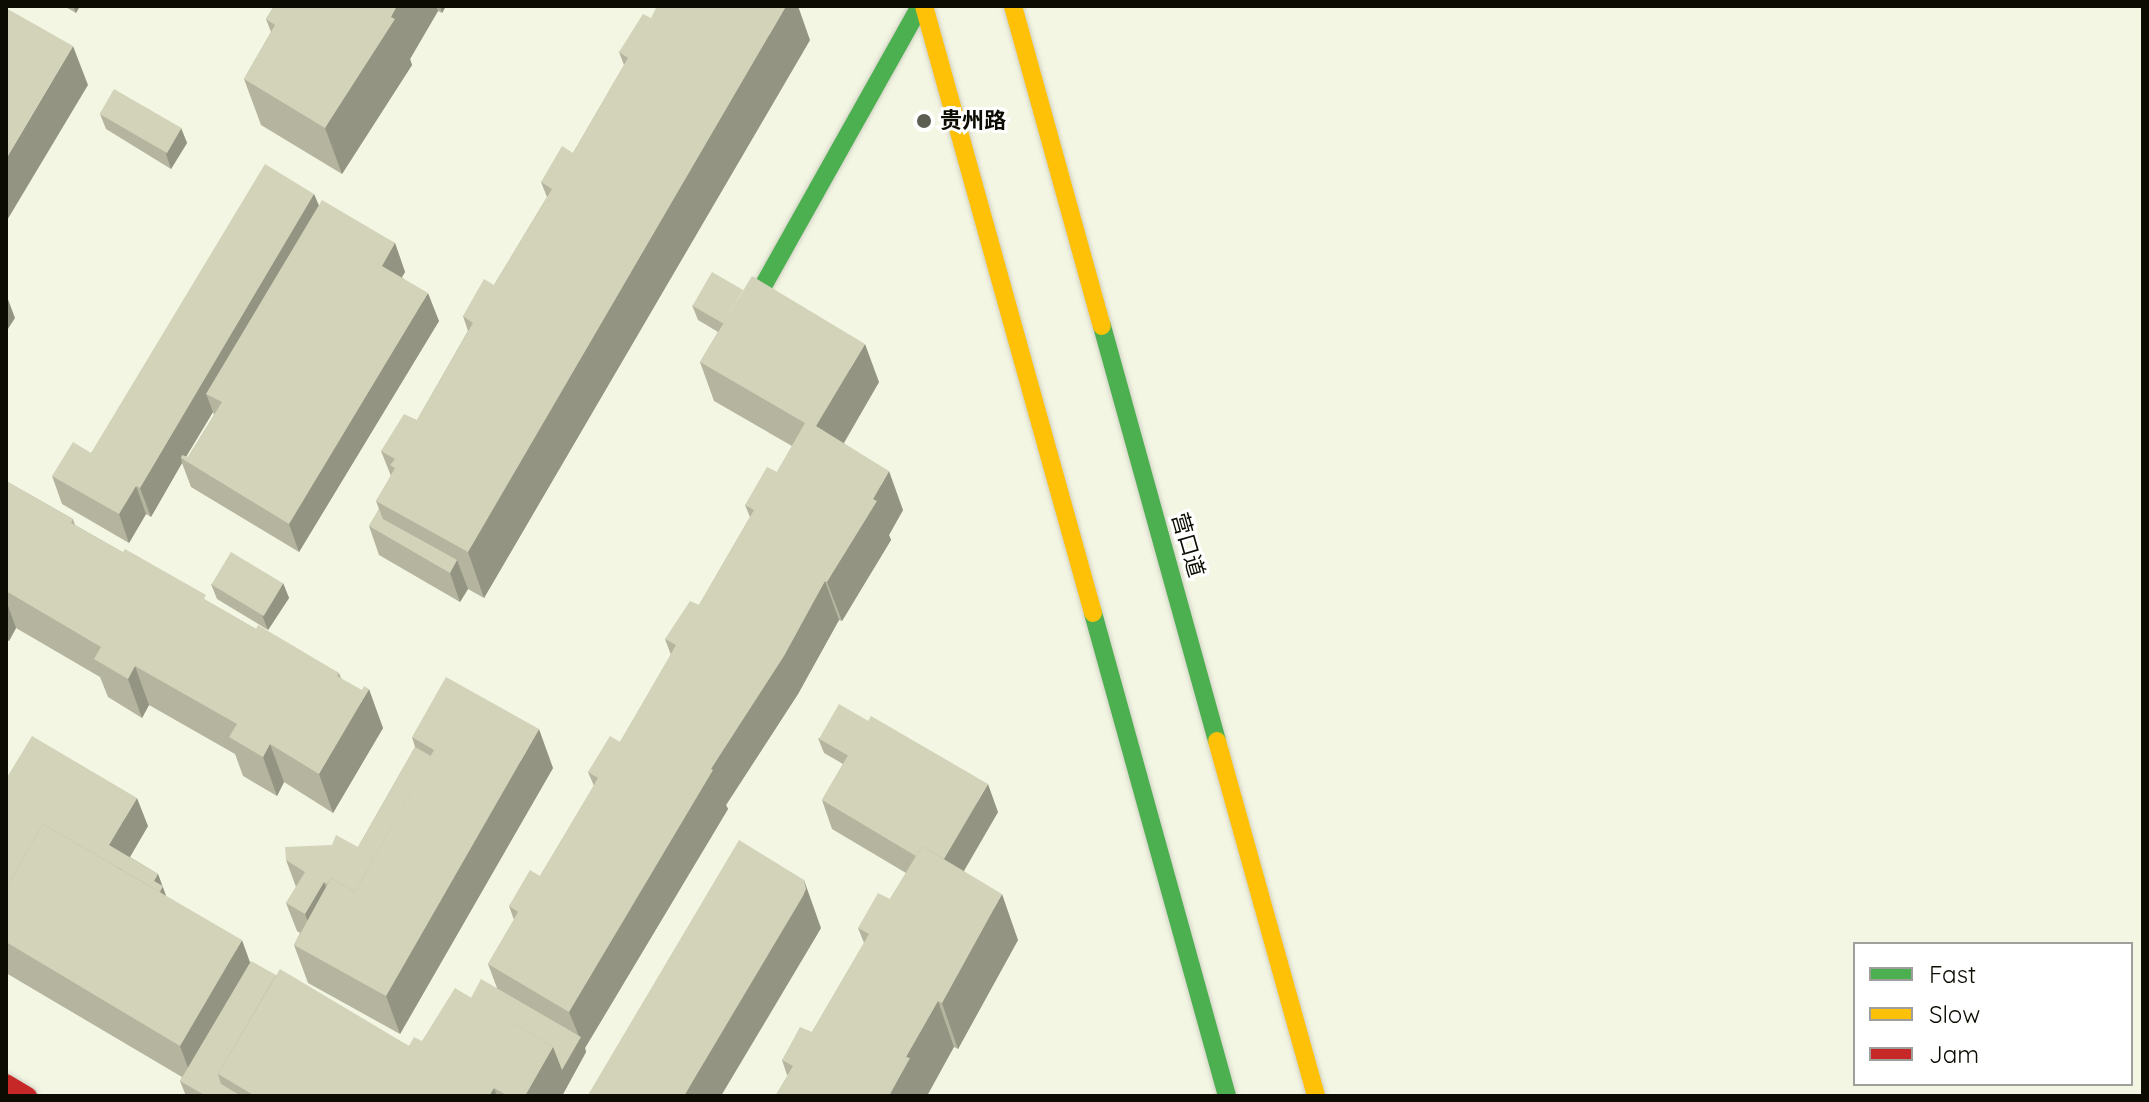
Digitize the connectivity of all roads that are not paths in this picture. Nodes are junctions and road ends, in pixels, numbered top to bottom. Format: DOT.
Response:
graph roads {
  1 [pos="922,6"];
  2 [pos="1013,6"];
  3 [pos="730,345"];
  4 [pos="6,1083"];
  5 [pos="28,1096"];
  6 [pos="1227,1096"];
  7 [pos="1316,1096"];
  1 -- 3 [label="main road"];
  1 -- 6 [label="main road"];
  2 -- 7 [label="main road, 营口道"];
  4 -- 5 [label="main road"];
}
